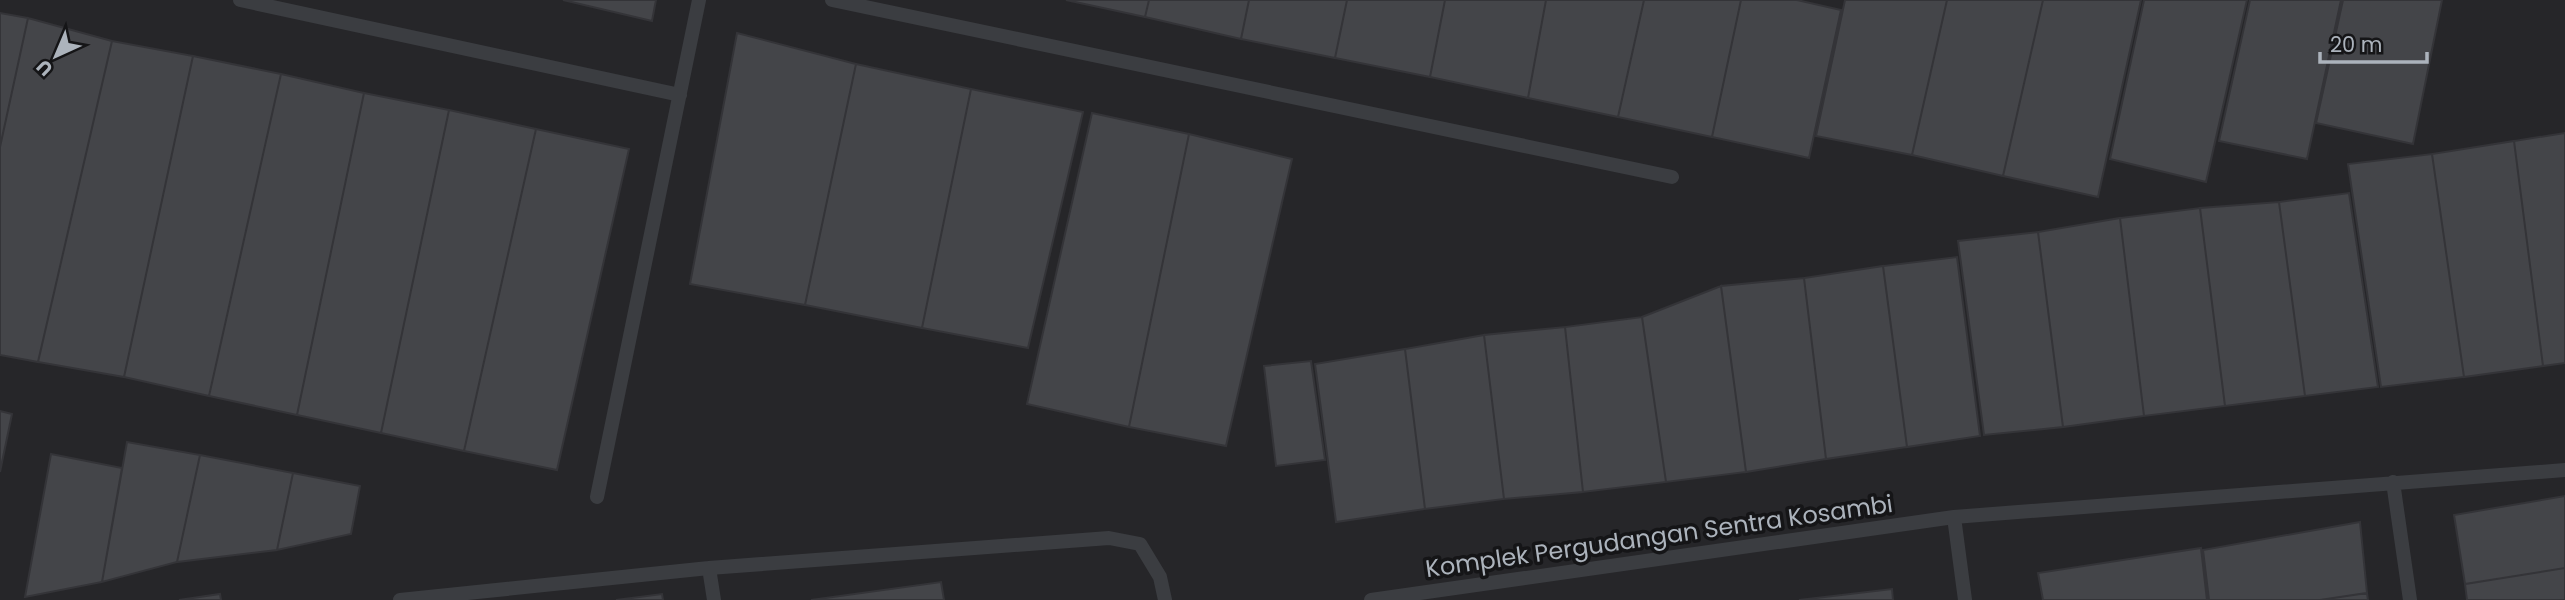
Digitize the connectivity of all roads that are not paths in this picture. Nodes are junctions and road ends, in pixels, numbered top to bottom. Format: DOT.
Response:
graph roads {
  1 [pos="240,0"];
  2 [pos="699,0"];
  3 [pos="832,0"];
  4 [pos="680,95"];
  5 [pos="1671,177"];
  6 [pos="2565,470"];
  7 [pos="2393,482"];
  8 [pos="597,497"];
  9 [pos="1954,517"];
  10 [pos="709,568"];
  11 [pos="400,600"];
  12 [pos="714,600"];
  13 [pos="1165,600"];
  14 [pos="1371,600"];
  15 [pos="1965,600"];
  16 [pos="2410,600"];
  1 -- 4 [label="lane"];
  2 -- 4 [label="lane"];
  3 -- 5 [label="lane"];
  4 -- 8 [label="lane"];
  6 -- 7 [label="lane, Komplek Pergudangan Sentra Kosambi"];
  7 -- 9 [label="lane, Komplek Pergudangan Sentra Kosambi"];
  7 -- 16 [label="lane"];
  9 -- 14 [label="lane, Komplek Pergudangan Sentra Kosambi"];
  9 -- 15 [label="lane"];
  10 -- 11 [label="lane"];
  10 -- 12 [label="lane"];
  10 -- 13 [label="lane"];
}
